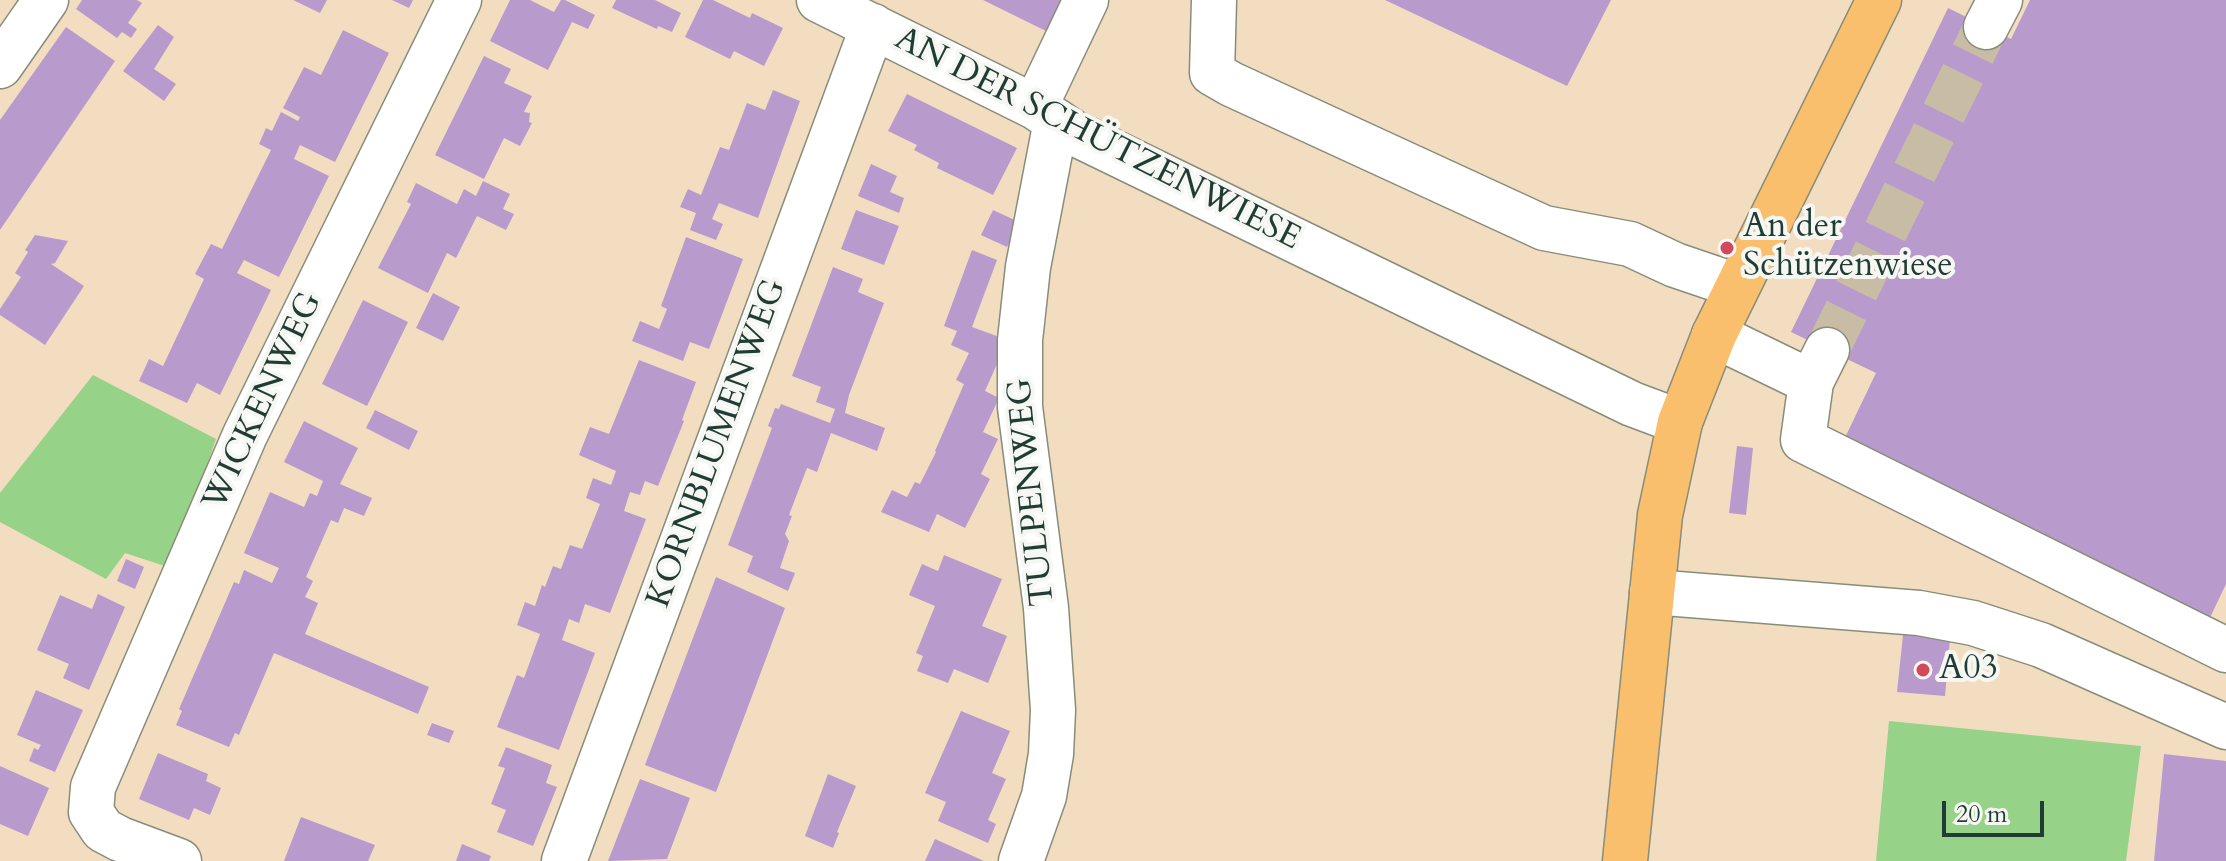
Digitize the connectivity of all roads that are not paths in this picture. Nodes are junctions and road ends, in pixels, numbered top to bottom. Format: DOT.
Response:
graph roads {
  1 [pos="46,0"];
  2 [pos="459,0"];
  3 [pos="819,0"];
  4 [pos="1086,0"];
  5 [pos="1214,0"];
  6 [pos="1879,0"];
  7 [pos="873,26"];
  8 [pos="0,66"];
  9 [pos="1046,114"];
  10 [pos="1737,286"];
  11 [pos="1714,335"];
  12 [pos="1680,422"];
  13 [pos="1652,592"];
  14 [pos="2226,650"];
  15 [pos="2226,727"];
  16 [pos="179,861"];
  17 [pos="564,861"];
  18 [pos="1021,861"];
  19 [pos="1625,861"];
  1 -- 8 [label="street"];
  2 -- 16 [label="street, WICKENWEG"];
  3 -- 7 [label="street, AN DER SCHÜTZENWIESE"];
  4 -- 9 [label="street, TULPENWEG"];
  5 -- 10 [label="street"];
  6 -- 10 [label="main road"];
  7 -- 9 [label="street, AN DER SCHÜTZENWIESE"];
  7 -- 17 [label="street, KORNBLUMENWEG"];
  9 -- 12 [label="street, AN DER SCHÜTZENWIESE"];
  9 -- 18 [label="street, TULPENWEG"];
  10 -- 11 [label="main road"];
  11 -- 12 [label="main road"];
  11 -- 14 [label="street"];
  12 -- 13 [label="main road"];
  13 -- 15 [label="street"];
  13 -- 19 [label="main road"];
}
